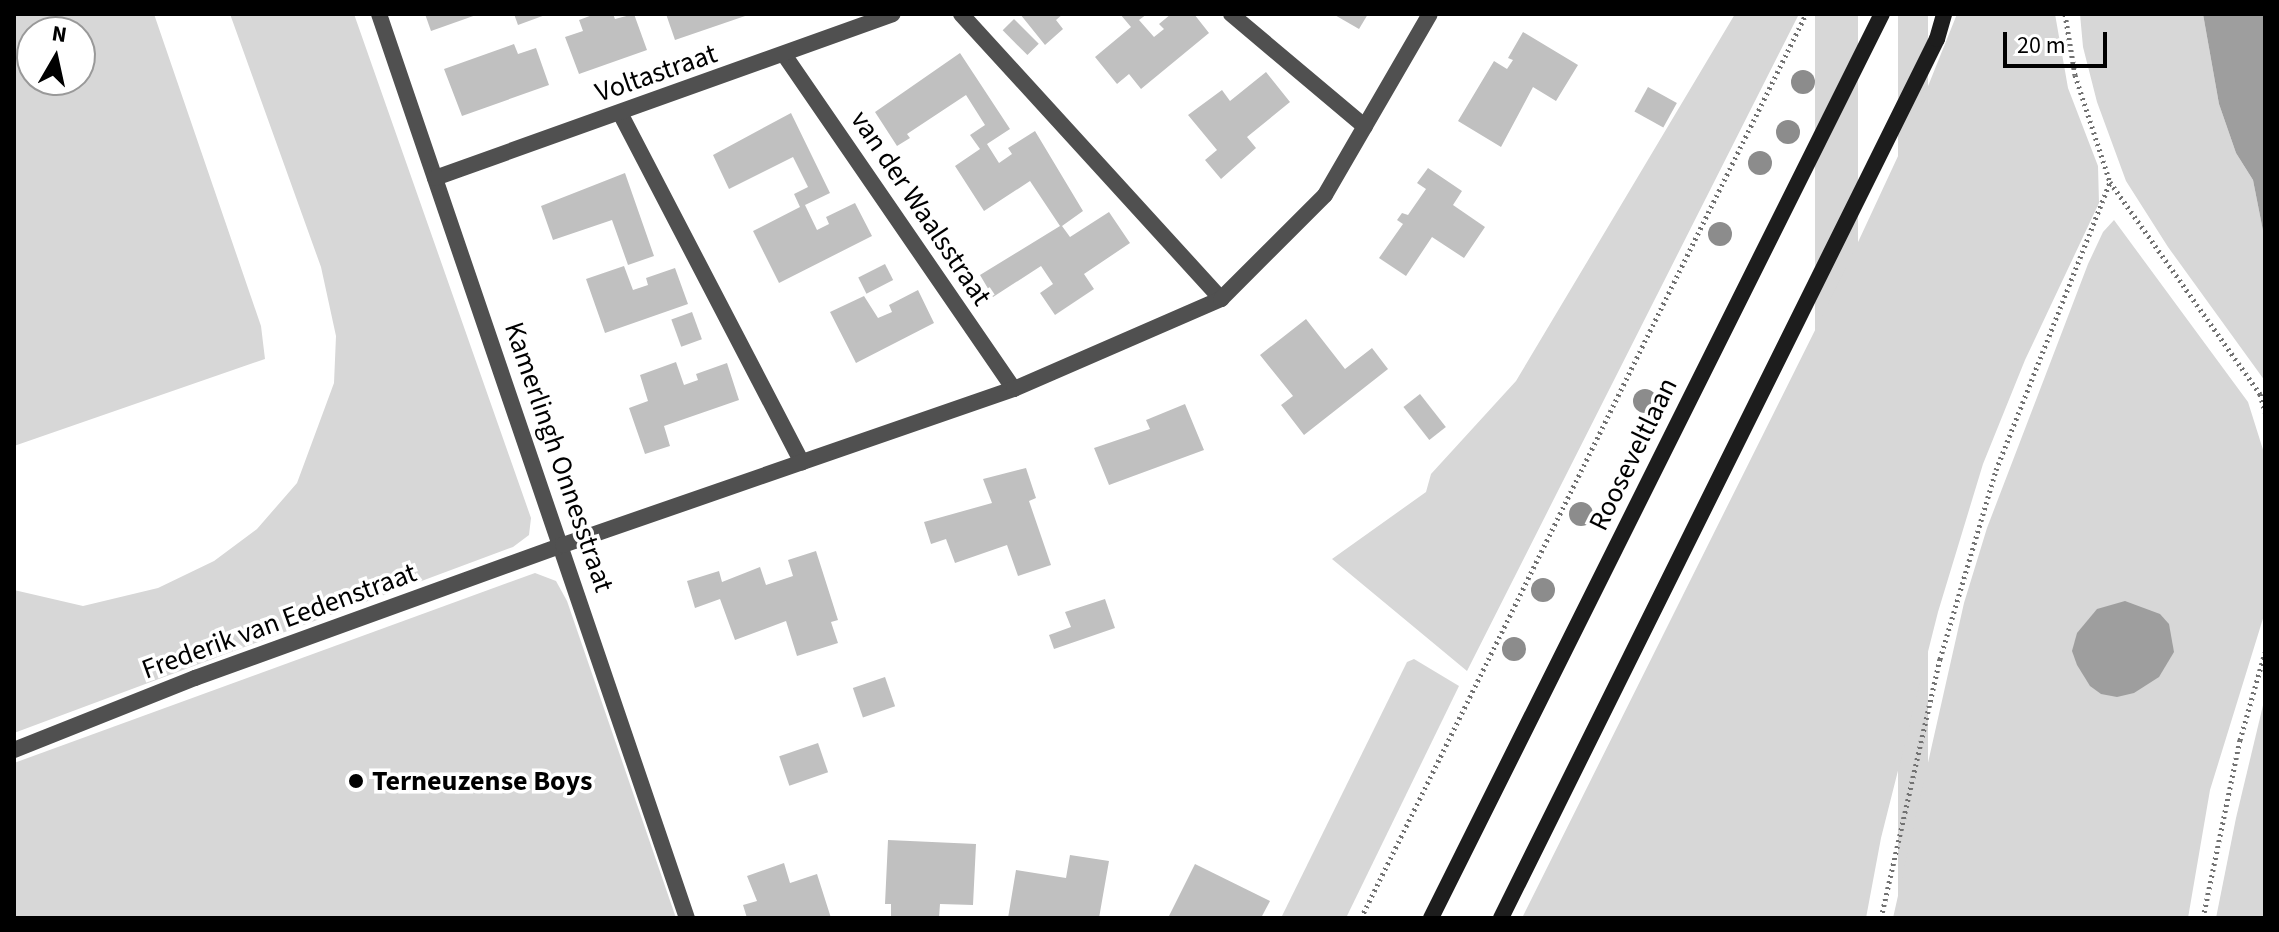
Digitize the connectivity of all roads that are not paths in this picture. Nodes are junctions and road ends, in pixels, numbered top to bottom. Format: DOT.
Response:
graph roads {
  1 [pos="379,14"];
  2 [pos="893,14"];
  3 [pos="961,14"];
  4 [pos="1231,14"];
  5 [pos="1430,14"];
  6 [pos="1882,14"];
  7 [pos="1944,14"];
  8 [pos="785,56"];
  9 [pos="620,113"];
  10 [pos="1365,127"];
  11 [pos="435,178"];
  12 [pos="1221,299"];
  13 [pos="1014,389"];
  14 [pos="802,463"];
  15 [pos="563,545"];
  16 [pos="14,750"];
  17 [pos="687,918"];
  18 [pos="1431,918"];
  19 [pos="1501,918"];
  1 -- 11 [label="street, Kamerlingh Onnesstraat"];
  2 -- 8 [label="street, Voltastraat"];
  3 -- 12 [label="street"];
  4 -- 10 [label="street"];
  5 -- 10 [label="street"];
  6 -- 18 [label="main road, Rooseveltlaan"];
  7 -- 19 [label="main road"];
  8 -- 9 [label="street, Voltastraat"];
  8 -- 13 [label="street, van der Waalsstraat"];
  9 -- 11 [label="street, Voltastraat"];
  9 -- 14 [label="street"];
  10 -- 12 [label="street"];
  11 -- 15 [label="street, Kamerlingh Onnesstraat"];
  12 -- 13 [label="street"];
  13 -- 14 [label="street"];
  14 -- 15 [label="street"];
  15 -- 16 [label="street, Frederik van Eedenstraat"];
  15 -- 17 [label="street, Kamerlingh Onnesstraat"];
}
